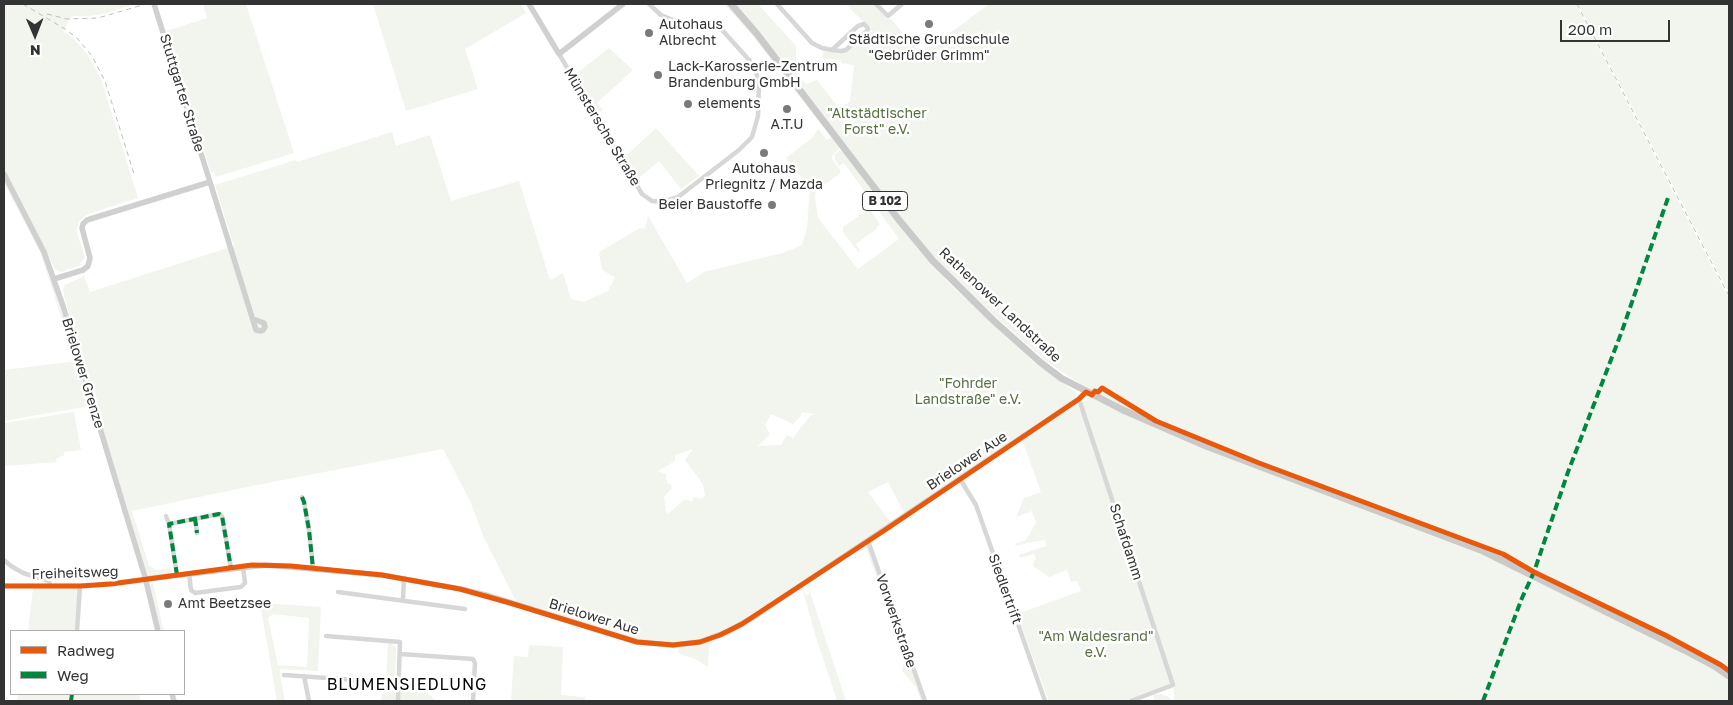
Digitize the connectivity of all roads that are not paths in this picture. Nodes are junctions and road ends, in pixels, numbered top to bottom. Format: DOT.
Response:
graph roads {
  1 [pos="154,4"];
  2 [pos="529,4"];
  3 [pos="623,4"];
  4 [pos="649,4"];
  5 [pos="730,4"];
  6 [pos="777,4"];
  7 [pos="876,4"];
  8 [pos="902,4"];
  9 [pos="832,50"];
  10 [pos="559,54"];
  11 [pos="4,174"];
  12 [pos="210,182"];
  13 [pos="54,279"];
  14 [pos="253,319"];
  15 [pos="1086,392"];
  16 [pos="1079,399"];
  17 [pos="960,479"];
  18 [pos="302,497"];
  19 [pos="166,516"];
  20 [pos="195,518"];
  21 [pos="169,524"];
  22 [pos="197,533"];
  23 [pos="868,541"];
  24 [pos="4,560"];
  25 [pos="243,566"];
  26 [pos="231,568"];
  27 [pos="313,568"];
  28 [pos="189,574"];
  29 [pos="177,575"];
  30 [pos="404,578"];
  31 [pos="146,579"];
  32 [pos="4,586"];
  33 [pos="50,586"];
  34 [pos="80,586"];
  35 [pos="338,592"];
  36 [pos="403,599"];
  37 [pos="465,609"];
  38 [pos="77,630"];
  39 [pos="158,630"];
  40 [pos="326,636"];
  41 [pos="400,654"];
  42 [pos="284,675"];
  43 [pos="304,676"];
  44 [pos="1729,676"];
  45 [pos="398,683"];
  46 [pos="309,701"];
  47 [pos="398,701"];
  48 [pos="474,701"];
  49 [pos="924,701"];
  50 [pos="1045,701"];
  51 [pos="1131,701"];
  1 -- 12 [label="street, Stuttgarter Straße"];
  2 -- 10 [label="street"];
  3 -- 10 [label="street"];
  4 -- 10 [label="street, Münstersche Straße"];
  5 -- 15 [label="main road, Rathenower Landstraße / B 102"];
  6 -- 9 [label="street"];
  7 -- 8 [label="street"];
  9 -- 9 [label="street"];
  11 -- 13 [label="street, Brielower Grenze"];
  12 -- 13 [label="street"];
  12 -- 14 [label="street, Stuttgarter Straße"];
  13 -- 31 [label="street, Brielower Grenze"];
  15 -- 16 [label="street, Brielower Aue"];
  15 -- 44 [label="main road, Rathenower Landstraße / B 102"];
  16 -- 17 [label="street, Brielower Aue"];
  16 -- 51 [label="street, Schafdamm"];
  17 -- 23 [label="street, Brielower Aue"];
  17 -- 50 [label="street, Siedlertrift"];
  18 -- 27 [label="street"];
  19 -- 21 [label="street"];
  20 -- 21 [label="street"];
  20 -- 22 [label="street"];
  20 -- 26 [label="street"];
  21 -- 29 [label="street"];
  23 -- 30 [label="street, Brielower Aue"];
  23 -- 49 [label="street, Vorwerkstraße"];
  24 -- 33 [label="street, Freiheitsweg"];
  25 -- 26 [label="street, Brielower Aue"];
  25 -- 27 [label="street, Brielower Aue"];
  25 -- 28 [label="street"];
  26 -- 28 [label="street, Brielower Aue"];
  27 -- 30 [label="street, Brielower Aue"];
  28 -- 29 [label="street, Brielower Aue"];
  29 -- 31 [label="street, Brielower Aue"];
  30 -- 36 [label="street"];
  31 -- 34 [label="street, Freiheitsweg"];
  31 -- 39 [label="street, Brielower Grenze"];
  32 -- 33 [label="street, Freiheitsweg"];
  33 -- 34 [label="street, Freiheitsweg"];
  34 -- 38 [label="street"];
  35 -- 36 [label="street"];
  36 -- 37 [label="street"];
  40 -- 41 [label="street"];
  41 -- 45 [label="street"];
  41 -- 48 [label="street"];
  42 -- 43 [label="street"];
  43 -- 45 [label="street"];
  43 -- 46 [label="street"];
  45 -- 47 [label="street"];
}
